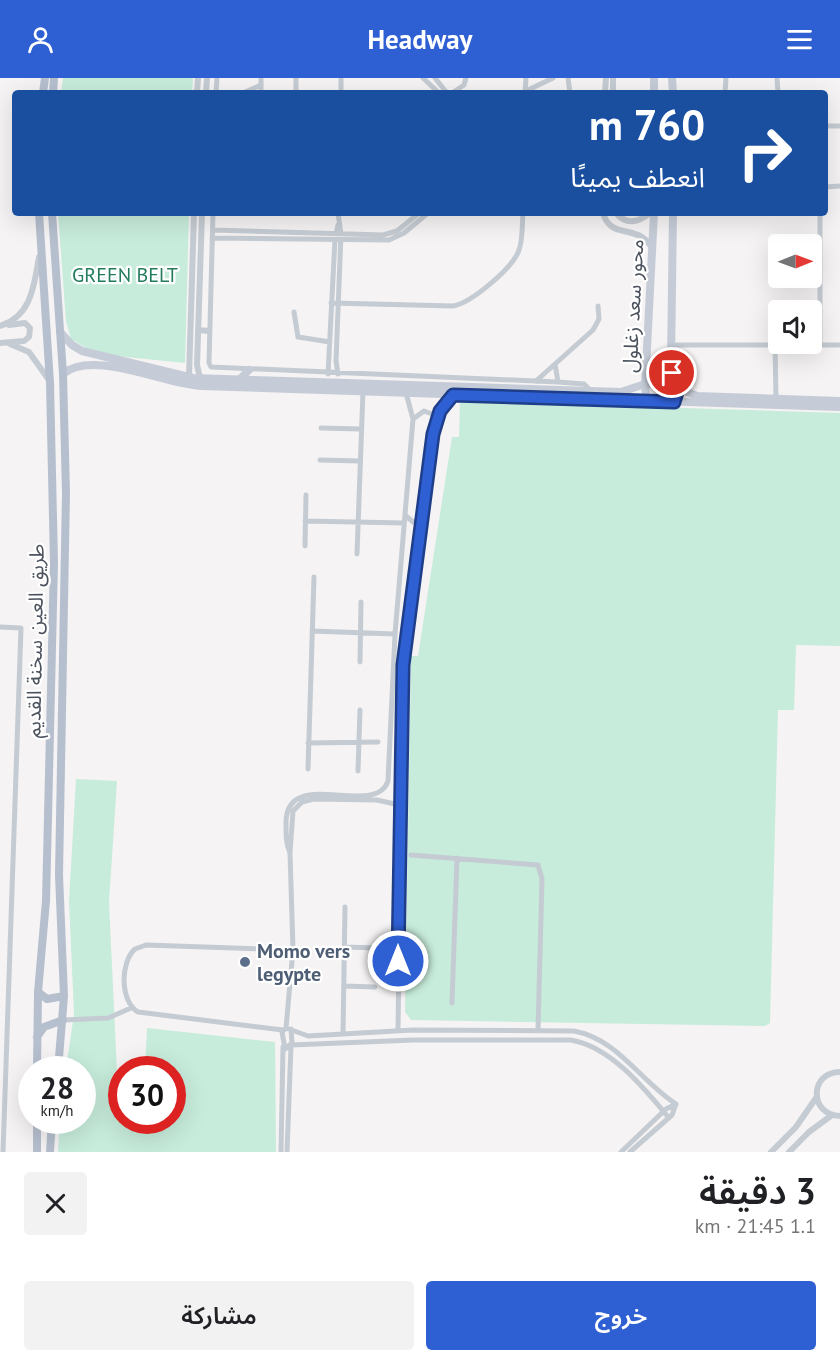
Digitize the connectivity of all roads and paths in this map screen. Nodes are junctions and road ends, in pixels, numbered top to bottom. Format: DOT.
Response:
graph roads {
  1 [pos="423,78"];
  2 [pos="435,78"];
  3 [pos="466,78"];
  4 [pos="553,78"];
  5 [pos="261,81"];
  6 [pos="248,90"];
  7 [pos="436,90"];
  8 [pos="445,90"];
  9 [pos="456,90"];
  10 [pos="530,90"];
  11 [pos="39,216"];
  12 [pos="52,216"];
  13 [pos="194,216"];
  14 [pos="202,216"];
  15 [pos="213,216"];
  16 [pos="338,216"];
  17 [pos="418,216"];
  18 [pos="523,216"];
  19 [pos="604,216"];
  20 [pos="619,216"];
  21 [pos="645,216"];
  22 [pos="652,216"];
  23 [pos="673,216"];
  24 [pos="820,216"];
  25 [pos="213,230"];
  26 [pos="338,237"];
  27 [pos="212,238"];
  28 [pos="41,247"];
  29 [pos="653,250"];
  30 [pos="820,300"];
  31 [pos="334,304"];
  32 [pos="598,306"];
  33 [pos="294,312"];
  34 [pos="0,326"];
  35 [pos="198,330"];
  36 [pos="209,331"];
  37 [pos="60,332"];
  38 [pos="330,342"];
  39 [pos="0,343"];
  40 [pos="768,344"];
  41 [pos="671,345"];
  42 [pos="822,345"];
  43 [pos="840,345"];
  44 [pos="82,351"];
  45 [pos="775,354"];
  46 [pos="671,361"];
  47 [pos="648,362"];
  48 [pos="79,364"];
  49 [pos="555,364"];
  50 [pos="249,370"];
  51 [pos="63,374"];
  52 [pos="328,374"];
  53 [pos="338,374"];
  54 [pos="189,377"];
  55 [pos="200,378"];
  56 [pos="239,380"];
  57 [pos="536,381"];
  58 [pos="558,382"];
  59 [pos="50,383"];
  60 [pos="645,384"];
  61 [pos="675,385"];
  62 [pos="363,391"];
  63 [pos="591,391"];
  64 [pos="406,393"];
  65 [pos="453,395"];
  66 [pos="776,399"];
  67 [pos="646,401"];
  68 [pos="840,401"];
  69 [pos="674,402"];
  70 [pos="840,407"];
  71 [pos="413,418"];
  72 [pos="436,421"];
  73 [pos="321,428"];
  74 [pos="362,429"];
  75 [pos="320,460"];
  76 [pos="360,462"];
  77 [pos="306,495"];
  78 [pos="405,515"];
  79 [pos="422,518"];
  80 [pos="305,521"];
  81 [pos="358,522"];
  82 [pos="404,523"];
  83 [pos="305,546"];
  84 [pos="357,554"];
  85 [pos="314,578"];
  86 [pos="362,602"];
  87 [pos="0,627"];
  88 [pos="312,631"];
  89 [pos="361,633"];
  90 [pos="395,634"];
  91 [pos="360,662"];
  92 [pos="360,710"];
  93 [pos="359,742"];
  94 [pos="378,742"];
  95 [pos="308,743"];
  96 [pos="308,769"];
  97 [pos="358,771"];
  98 [pos="381,792"];
  99 [pos="381,801"];
  100 [pos="399,805"];
  101 [pos="290,853"];
  102 [pos="411,855"];
  103 [pos="458,858"];
  104 [pos="345,907"];
  105 [pos="344,947"];
  106 [pos="378,948"];
  107 [pos="293,950"];
  108 [pos="344,986"];
  109 [pos="375,987"];
  110 [pos="38,992"];
  111 [pos="64,996"];
  112 [pos="452,1003"];
  113 [pos="8,1008"];
  114 [pos="131,1008"];
  115 [pos="0,1016"];
  116 [pos="63,1020"];
  117 [pos="0,1027"];
  118 [pos="287,1029"];
  119 [pos="413,1030"];
  120 [pos="538,1030"];
  121 [pos="398,1031"];
  122 [pos="391,1032"];
  123 [pos="7,1034"];
  124 [pos="343,1034"];
  125 [pos="37,1038"];
  126 [pos="412,1040"];
  127 [pos="392,1041"];
  128 [pos="291,1046"];
  129 [pos="283,1047"];
  130 [pos="37,1056"];
  131 [pos="59,1056"];
  132 [pos="840,1072"];
  133 [pos="816,1098"];
  134 [pos="676,1104"];
  135 [pos="664,1111"];
  136 [pos="832,1115"];
  137 [pos="840,1116"];
  138 [pos="669,1118"];
  139 [pos="37,1134"];
  140 [pos="51,1134"];
  141 [pos="3,1152"];
  142 [pos="37,1152"];
  143 [pos="50,1152"];
  144 [pos="281,1152"];
  145 [pos="287,1152"];
  146 [pos="621,1152"];
  147 [pos="630,1152"];
  148 [pos="771,1152"];
  149 [pos="789,1152"];
  1 -- 7 [label="street"];
  2 -- 8 [label="street"];
  3 -- 9 [label="street"];
  4 -- 10 [label="street"];
  5 -- 6 [label="street"];
  11 -- 28 [label="main road, طريق العين سخنة القديم"];
  12 -- 37 [label="main road, طريق العين سخنة القديم"];
  13 -- 54 [label="street"];
  14 -- 35 [label="street"];
  15 -- 25 [label="street"];
  16 -- 26 [label="street"];
  17 -- 26 [label="street"];
  18 -- 31 [label="street"];
  19 -- 29 [label="street"];
  20 -- 21 [label="street"];
  22 -- 29 [label="main road, محور سعد زغلول"];
  23 -- 41 [label="main road, محور سعد زغلول"];
  24 -- 30 [label="street"];
  25 -- 26 [label="street"];
  25 -- 27 [label="street"];
  26 -- 27 [label="street"];
  26 -- 31 [label="street"];
  27 -- 36 [label="street"];
  28 -- 34 [label="street"];
  28 -- 59 [label="main road, طريق العين سخنة القديم"];
  29 -- 47 [label="main road, محور سعد زغلول"];
  31 -- 38 [label="street"];
  31 -- 53 [label="street"];
  32 -- 49 [label="street"];
  33 -- 38 [label="street"];
  34 -- 39 [label="street"];
  35 -- 36 [label="street"];
  35 -- 55 [label="street"];
  36 -- 50 [label="street"];
  37 -- 44 [label="main road"];
  37 -- 51 [label="main road, طريق العين سخنة القديم"];
  38 -- 52 [label="street"];
  39 -- 59 [label="street"];
  40 -- 41 [label="street"];
  41 -- 46 [label="main road, محور سعد زغلول"];
  42 -- 43 [label="street"];
  44 -- 48 [label="main road"];
  44 -- 54 [label="main road"];
  45 -- 66 [label="street"];
  46 -- 47 [label="main road"];
  46 -- 61 [label="main road, محور سعد زغلول"];
  47 -- 60 [label="main road, محور سعد زغلول"];
  48 -- 51 [label="main road"];
  48 -- 62 [label="main road"];
  49 -- 57 [label="street"];
  49 -- 58 [label="street"];
  50 -- 52 [label="street"];
  50 -- 56 [label="main road"];
  51 -- 111 [label="main road, طريق العين سخنة القديم"];
  52 -- 53 [label="street"];
  53 -- 57 [label="street"];
  54 -- 55 [label="main road"];
  55 -- 56 [label="main road"];
  56 -- 63 [label="main road"];
  57 -- 58 [label="street"];
  58 -- 63 [label="street"];
  59 -- 110 [label="main road, طريق العين سخنة القديم"];
  60 -- 61 [label="main road"];
  60 -- 63 [label="main road"];
  60 -- 67 [label="main road, محور سعد زغلول"];
  61 -- 66 [label="main road"];
  61 -- 69 [label="main road, محور سعد زغلول"];
  62 -- 64 [label="main road"];
  62 -- 74 [label="street"];
  64 -- 65 [label="main road"];
  64 -- 71 [label="street"];
  65 -- 67 [label="main road"];
  65 -- 72 [label="street"];
  66 -- 68 [label="main road"];
  67 -- 69 [label="main road"];
  69 -- 70 [label="main road"];
  71 -- 72 [label="street"];
  71 -- 78 [label="street"];
  72 -- 79 [label="street"];
  73 -- 74 [label="street"];
  74 -- 76 [label="street"];
  75 -- 76 [label="street"];
  76 -- 81 [label="street"];
  77 -- 80 [label="street"];
  78 -- 79 [label="street"];
  78 -- 82 [label="street"];
  79 -- 100 [label="street"];
  80 -- 81 [label="street"];
  80 -- 83 [label="street"];
  81 -- 82 [label="street"];
  81 -- 84 [label="street"];
  82 -- 90 [label="street"];
  85 -- 88 [label="street"];
  86 -- 89 [label="street"];
  87 -- 113 [label="street"];
  88 -- 89 [label="street"];
  88 -- 95 [label="street"];
  89 -- 90 [label="street"];
  89 -- 91 [label="street"];
  90 -- 98 [label="street"];
  92 -- 93 [label="street"];
  93 -- 94 [label="street"];
  93 -- 95 [label="street"];
  93 -- 97 [label="street"];
  95 -- 96 [label="street"];
  98 -- 99 [label="street"];
  98 -- 101 [label="street"];
  99 -- 100 [label="street"];
  99 -- 101 [label="street"];
  100 -- 121 [label="street"];
  101 -- 107 [label="street"];
  102 -- 103 [label="street"];
  103 -- 112 [label="street"];
  103 -- 120 [label="street"];
  104 -- 105 [label="street"];
  105 -- 106 [label="street"];
  105 -- 108 [label="street"];
  107 -- 114 [label="street"];
  107 -- 118 [label="street"];
  108 -- 109 [label="street"];
  108 -- 124 [label="street"];
  110 -- 111 [label="main road"];
  110 -- 125 [label="main road, طريق العين سخنة القديم"];
  111 -- 116 [label="main road, طريق العين سخنة القديم"];
  113 -- 115 [label="street"];
  113 -- 123 [label="street"];
  114 -- 116 [label="street"];
  114 -- 118 [label="street"];
  116 -- 125 [label="main road"];
  116 -- 131 [label="main road, طريق العين سخنة القديم"];
  117 -- 123 [label="street"];
  118 -- 124 [label="street"];
  118 -- 128 [label="street"];
  118 -- 129 [label="street"];
  119 -- 120 [label="street"];
  119 -- 121 [label="street"];
  119 -- 126 [label="street"];
  120 -- 134 [label="street"];
  121 -- 122 [label="street"];
  122 -- 124 [label="street"];
  122 -- 127 [label="street"];
  123 -- 141 [label="street"];
  125 -- 130 [label="main road, طريق العين سخنة القديم"];
  126 -- 127 [label="street"];
  126 -- 135 [label="street"];
  127 -- 128 [label="street"];
  128 -- 129 [label="street"];
  128 -- 145 [label="street"];
  129 -- 144 [label="street"];
  132 -- 133 [label="street"];
  133 -- 136 [label="street"];
  133 -- 148 [label="street"];
  134 -- 135 [label="street"];
  134 -- 138 [label="street"];
  135 -- 138 [label="street"];
  135 -- 146 [label="street"];
  136 -- 137 [label="street"];
  136 -- 149 [label="street"];
  138 -- 147 [label="street"];
  139 -- 142 [label="main road"];
  140 -- 143 [label="main road"];
}
